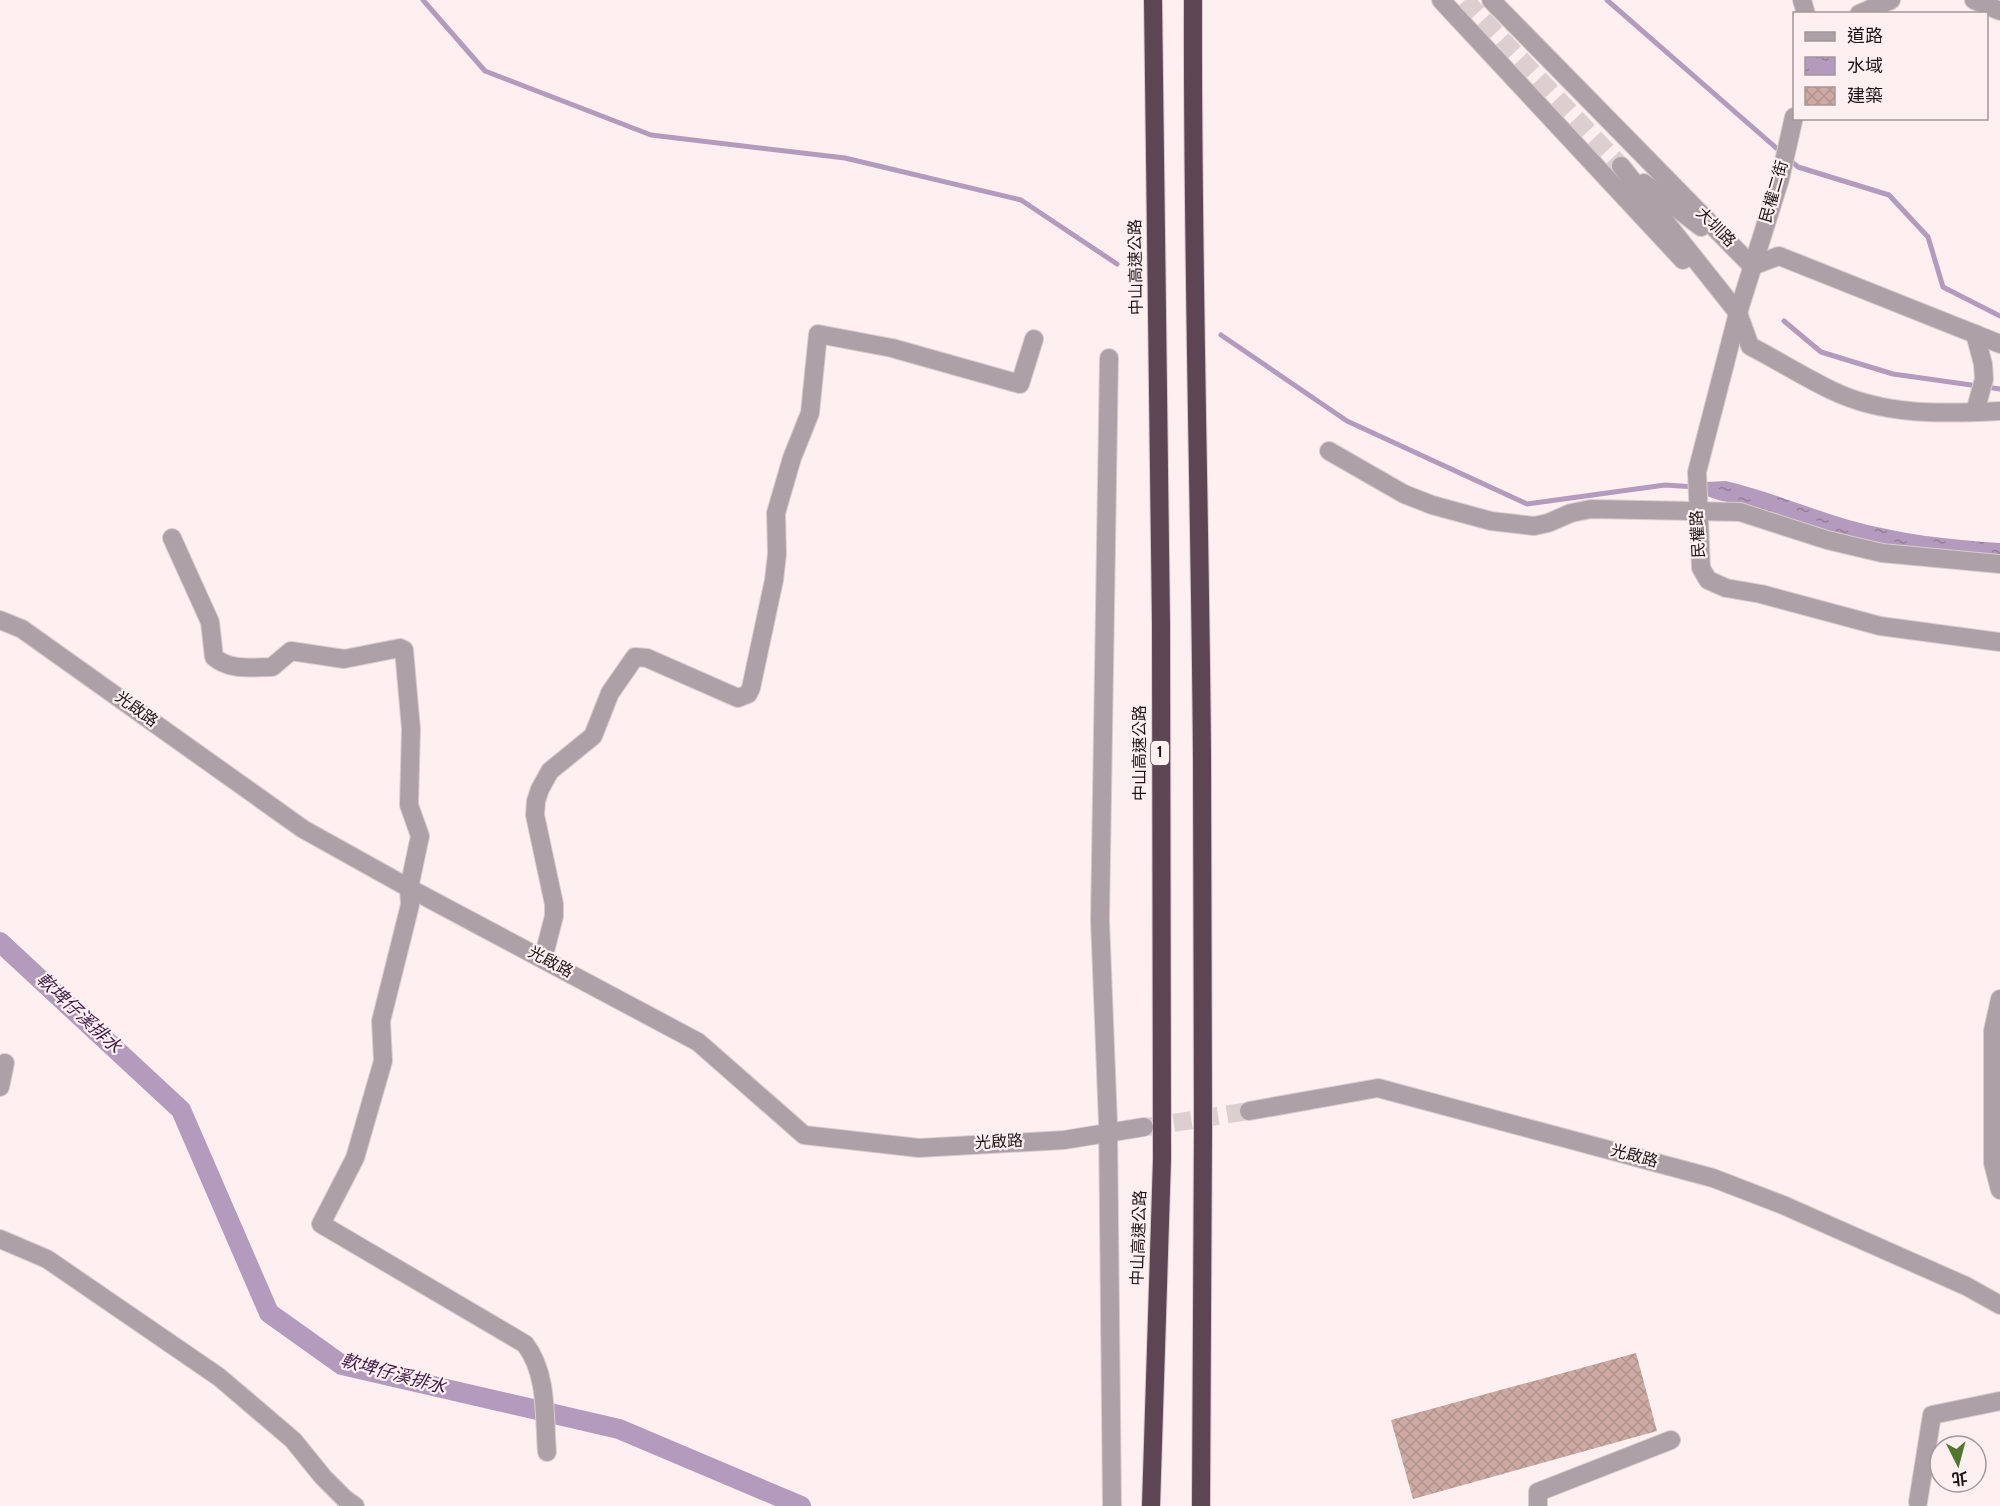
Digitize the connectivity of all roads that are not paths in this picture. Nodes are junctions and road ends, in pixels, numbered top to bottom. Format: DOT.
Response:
graph roads {
  1 [pos="1153,0"];
  2 [pos="1193,0"];
  3 [pos="1441,0"];
  4 [pos="1491,0"];
  5 [pos="1892,0"];
  6 [pos="1974,0"];
  7 [pos="2000,11"];
  8 [pos="1863,12"];
  9 [pos="1793,125"];
  10 [pos="1752,266"];
  11 [pos="1738,313"];
  12 [pos="1975,334"];
  13 [pos="1034,339"];
  14 [pos="2000,344"];
  15 [pos="1109,358"];
  16 [pos="1977,406"];
  17 [pos="2000,411"];
  18 [pos="1329,451"];
  19 [pos="1698,504"];
  20 [pos="172,538"];
  21 [pos="2000,564"];
  22 [pos="0,620"];
  23 [pos="2000,642"];
  24 [pos="409,888"];
  25 [pos="543,959"];
  26 [pos="2000,999"];
  27 [pos="5,1063"];
  28 [pos="0,1087"];
  29 [pos="1250,1111"];
  30 [pos="1144,1127"];
  31 [pos="1107,1133"];
  32 [pos="2000,1190"];
  33 [pos="0,1239"];
  34 [pos="2000,1305"];
  35 [pos="2000,1401"];
  36 [pos="1671,1440"];
  37 [pos="547,1452"];
  38 [pos="1918,1502"];
  39 [pos="355,1506"];
  40 [pos="1112,1506"];
  41 [pos="1151,1506"];
  42 [pos="1201,1506"];
  43 [pos="1538,1506"];
  1 -- 41 [label="highway, 中山高速公路 / 1"];
  2 -- 42 [label="highway"];
  3 -- 11 [label="street"];
  4 -- 10 [label="street, 大圳路"];
  5 -- 8 [label="street"];
  6 -- 7 [label="street"];
  9 -- 10 [label="street, 民權二街"];
  10 -- 11 [label="street, 民權路"];
  10 -- 11 [label="street"];
  10 -- 12 [label="street"];
  11 -- 16 [label="street"];
  11 -- 19 [label="street, 民權路"];
  12 -- 14 [label="street"];
  12 -- 16 [label="street"];
  13 -- 25 [label="street"];
  15 -- 31 [label="street"];
  16 -- 17 [label="street"];
  18 -- 19 [label="street"];
  19 -- 21 [label="street"];
  19 -- 23 [label="street, 民權路"];
  20 -- 24 [label="street"];
  22 -- 24 [label="street, 光啟路"];
  24 -- 25 [label="street, 光啟路"];
  24 -- 37 [label="street"];
  25 -- 31 [label="street, 光啟路"];
  26 -- 32 [label="street"];
  27 -- 28 [label="street"];
  29 -- 34 [label="street, 光啟路"];
  30 -- 31 [label="street, 光啟路"];
  31 -- 40 [label="street"];
  33 -- 39 [label="street"];
  35 -- 38 [label="street"];
  36 -- 43 [label="street"];
}
